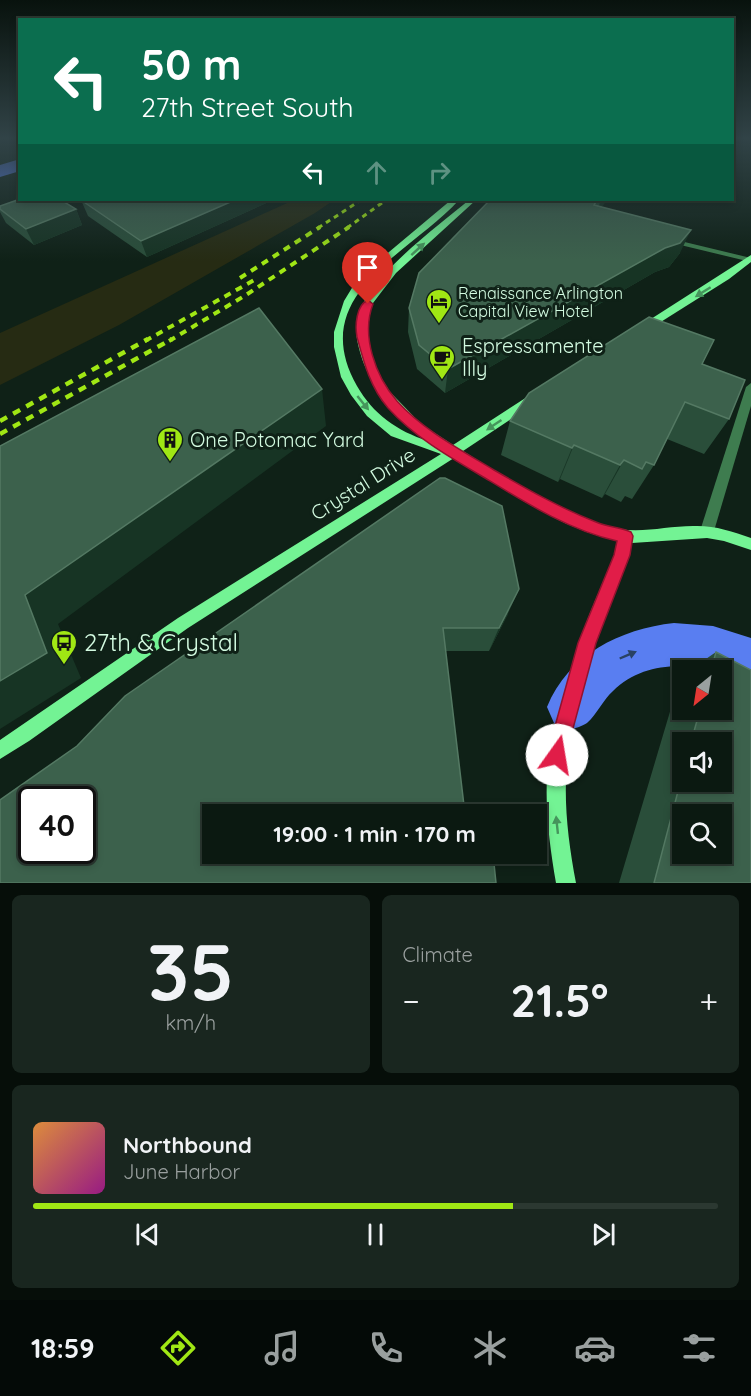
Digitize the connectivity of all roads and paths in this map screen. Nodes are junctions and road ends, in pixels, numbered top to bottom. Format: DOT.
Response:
graph roads {
  1 [pos="454,201"];
  2 [pos="472,201"];
  3 [pos="660,237"];
  4 [pos="750,259"];
  5 [pos="639,332"];
  6 [pos="751,387"];
  7 [pos="541,393"];
  8 [pos="453,453"];
  9 [pos="707,531"];
  10 [pos="626,536"];
  11 [pos="751,544"];
  12 [pos="751,660"];
  13 [pos="570,707"];
  14 [pos="0,750"];
  15 [pos="566,883"];
  1 -- 8 [label="street, one-way"];
  8 -- 2 [label="street, one-way"];
  3 -- 4 [label="street"];
  4 -- 5 [label="street, one-way"];
  6 -- 9 [label="street"];
  7 -- 8 [label="street, Crystal Drive, one-way"];
  8 -- 10 [label="street"];
  8 -- 14 [label="street, Crystal Drive"];
  9 -- 10 [label="street"];
  9 -- 11 [label="street"];
  10 -- 13 [label="street"];
  13 -- 12 [label="highway, one-way"];
  15 -- 13 [label="street, one-way"];
}
